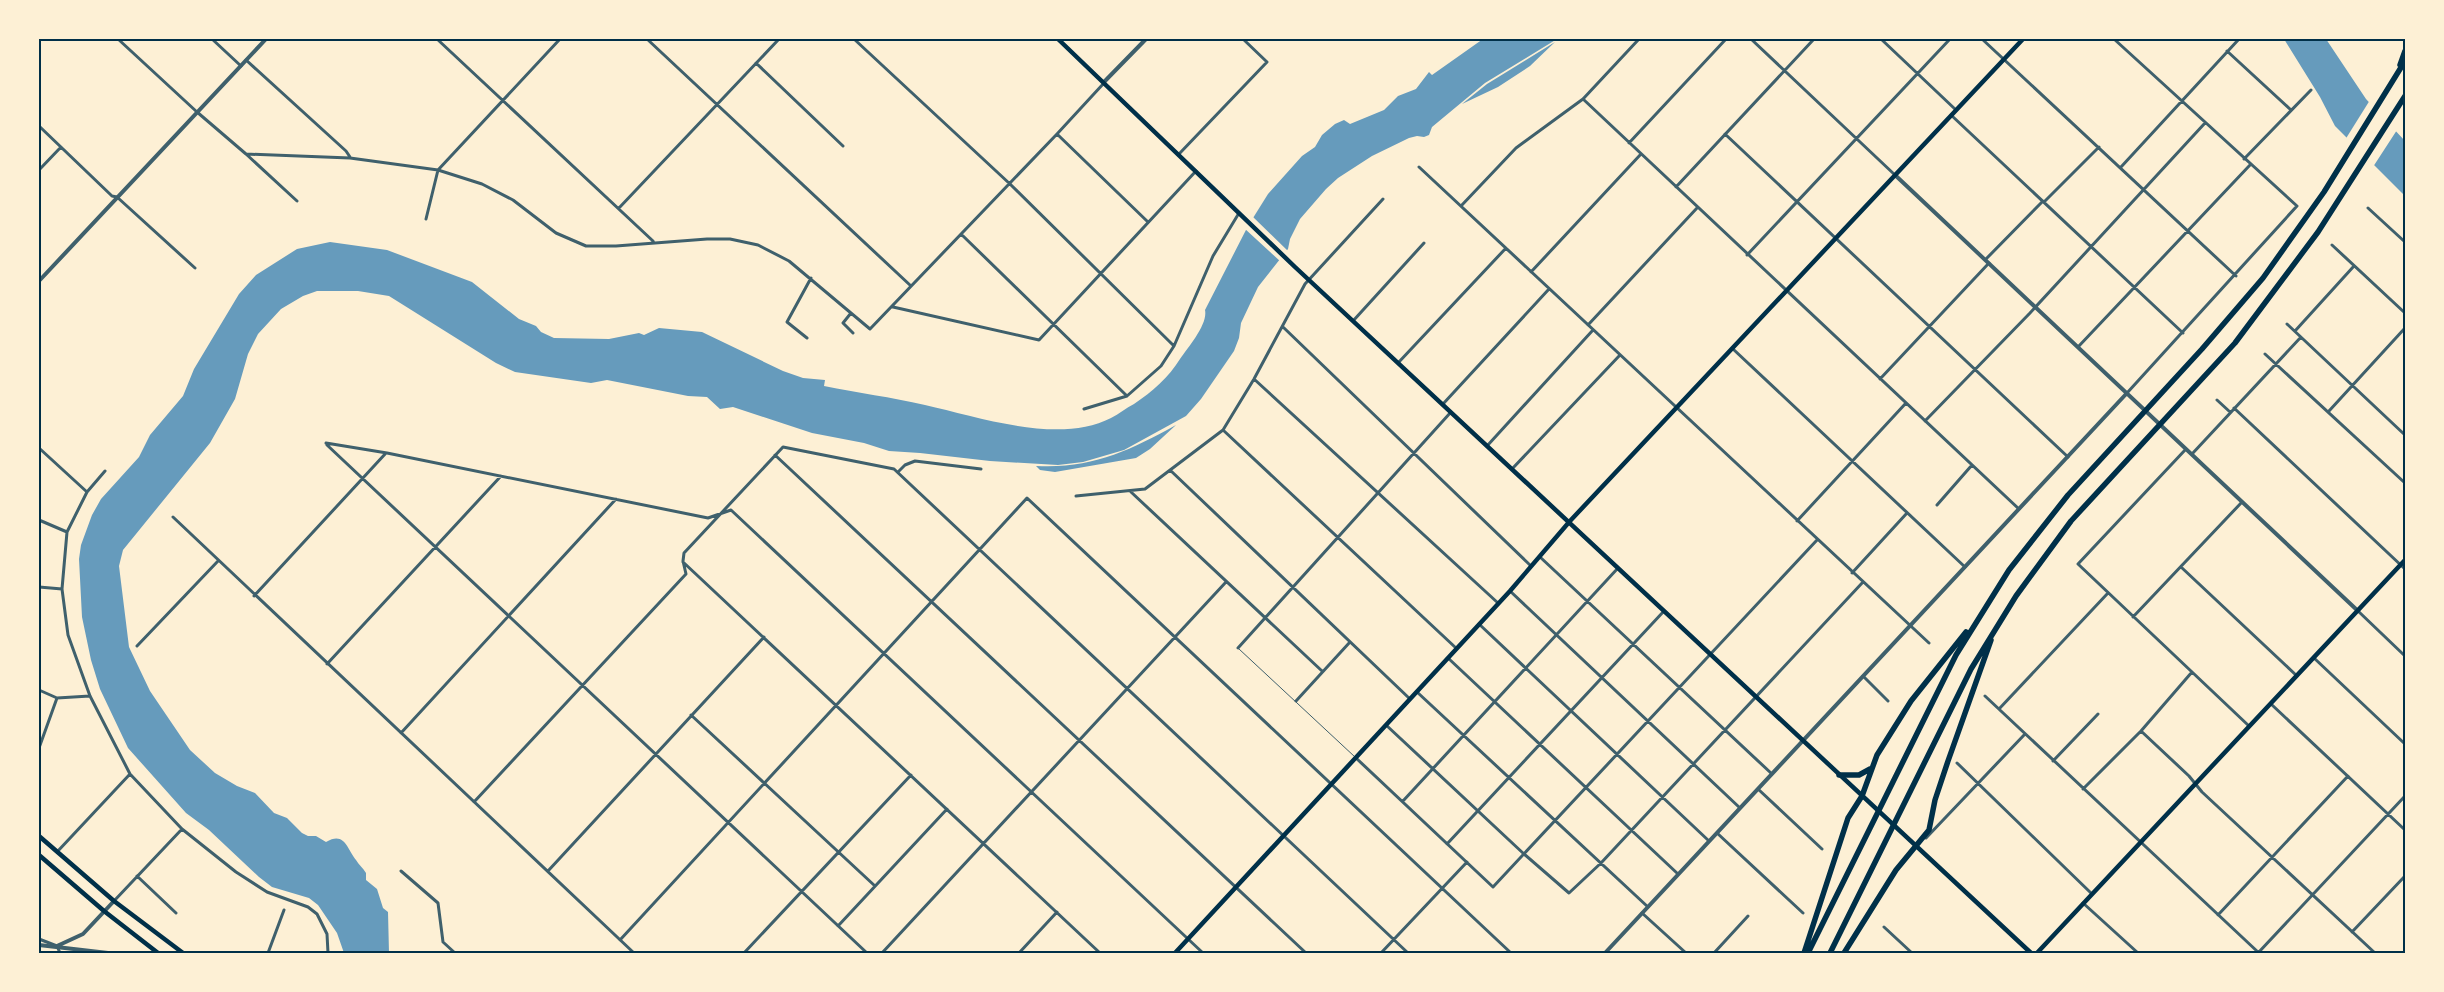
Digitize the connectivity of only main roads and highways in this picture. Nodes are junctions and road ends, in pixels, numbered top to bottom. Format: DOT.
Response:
graph roads {
  1 [pos="1058,39"];
  2 [pos="2023,39"];
  3 [pos="2405,50"];
  4 [pos="2405,61"];
  5 [pos="2396,75"];
  6 [pos="2405,96"];
  7 [pos="1570,522"];
  8 [pos="2405,560"];
  9 [pos="2403,567"];
  10 [pos="1974,623"];
  11 [pos="1995,628"];
  12 [pos="1872,767"];
  13 [pos="1839,775"];
  14 [pos="1862,796"];
  15 [pos="39,836"];
  16 [pos="1916,846"];
  17 [pos="39,855"];
  18 [pos="158,953"];
  19 [pos="182,953"];
  20 [pos="1175,953"];
  21 [pos="1804,953"];
  22 [pos="1808,953"];
  23 [pos="1830,953"];
  24 [pos="1844,953"];
  25 [pos="2031,953"];
  26 [pos="2037,953"];
  1 -- 7 [label="main road"];
  2 -- 7 [label="main road"];
  3 -- 5 [label="highway"];
  4 -- 5 [label="highway"];
  5 -- 10 [label="highway"];
  6 -- 11 [label="highway"];
  7 -- 13 [label="main road"];
  7 -- 20 [label="main road"];
  8 -- 9 [label="main road"];
  9 -- 26 [label="main road"];
  10 -- 12 [label="highway"];
  10 -- 22 [label="highway"];
  11 -- 16 [label="highway"];
  11 -- 23 [label="highway"];
  12 -- 13 [label="highway"];
  12 -- 14 [label="highway"];
  13 -- 14 [label="main road"];
  14 -- 16 [label="main road"];
  14 -- 21 [label="highway"];
  15 -- 19 [label="main road"];
  16 -- 24 [label="highway"];
  16 -- 25 [label="main road"];
  17 -- 18 [label="main road"];
}
